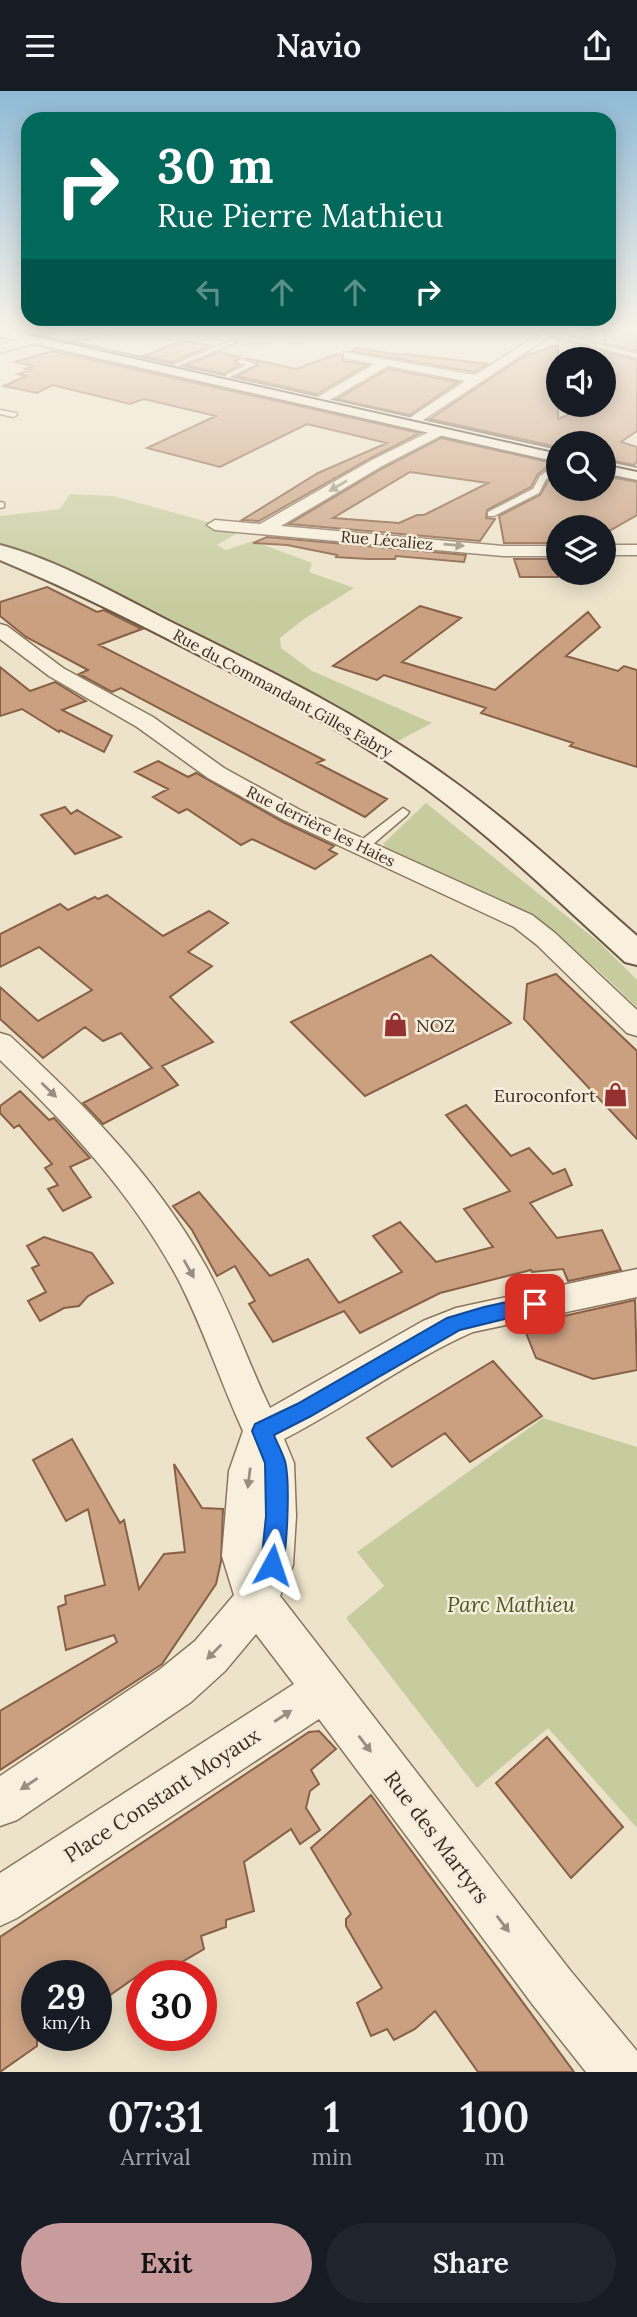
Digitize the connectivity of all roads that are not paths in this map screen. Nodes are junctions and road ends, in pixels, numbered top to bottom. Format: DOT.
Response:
graph roads {
  1 [pos="415,421"];
  2 [pos="416,421"];
  3 [pos="441,430"];
  4 [pos="546,448"];
  5 [pos="546,453"];
  6 [pos="616,464"];
  7 [pos="637,468"];
  8 [pos="616,470"];
  9 [pos="637,474"];
  10 [pos="546,476"];
  11 [pos="491,514"];
  12 [pos="215,525"];
  13 [pos="264,529"];
  14 [pos="616,550"];
  15 [pos="637,550"];
  16 [pos="546,551"];
  17 [pos="0,552"];
  18 [pos="0,630"];
  19 [pos="403,812"];
  20 [pos="360,848"];
  21 [pos="637,954"];
  22 [pos="637,1025"];
  23 [pos="0,1043"];
  24 [pos="637,1283"];
  25 [pos="262,1431"];
  26 [pos="257,1600"];
  27 [pos="325,1689"];
  28 [pos="0,1803"];
  29 [pos="0,1901"];
  30 [pos="620,2072"];
  1 -- 3 [label="main road"];
  2 -- 4 [label="main road"];
  3 -- 5 [label="main road"];
  3 -- 13 [label="street, one-way"];
  6 -- 7 [label="main road"];
  8 -- 9 [label="main road"];
  10 -- 11 [label="lane"];
  12 -- 13 [label="street, Rue Lécaliez"];
  13 -- 16 [label="street, Rue Lécaliez, one-way"];
  14 -- 15 [label="street"];
  17 -- 21 [label="main road, Rue du Commandant Gilles Fabry"];
  18 -- 20 [label="street, Rue derrière les Haies"];
  19 -- 20 [label="lane"];
  20 -- 22 [label="street, Rue derrière les Haies"];
  23 -- 25 [label="street, one-way"];
  24 -- 25 [label="street"];
  25 -- 26 [label="street"];
  26 -- 27 [label="street, Rue des Martyrs"];
  26 -- 28 [label="street, one-way"];
  29 -- 27 [label="street, Place Constant Moyaux, one-way"];
  27 -- 30 [label="street, Rue des Martyrs, one-way"];
}
